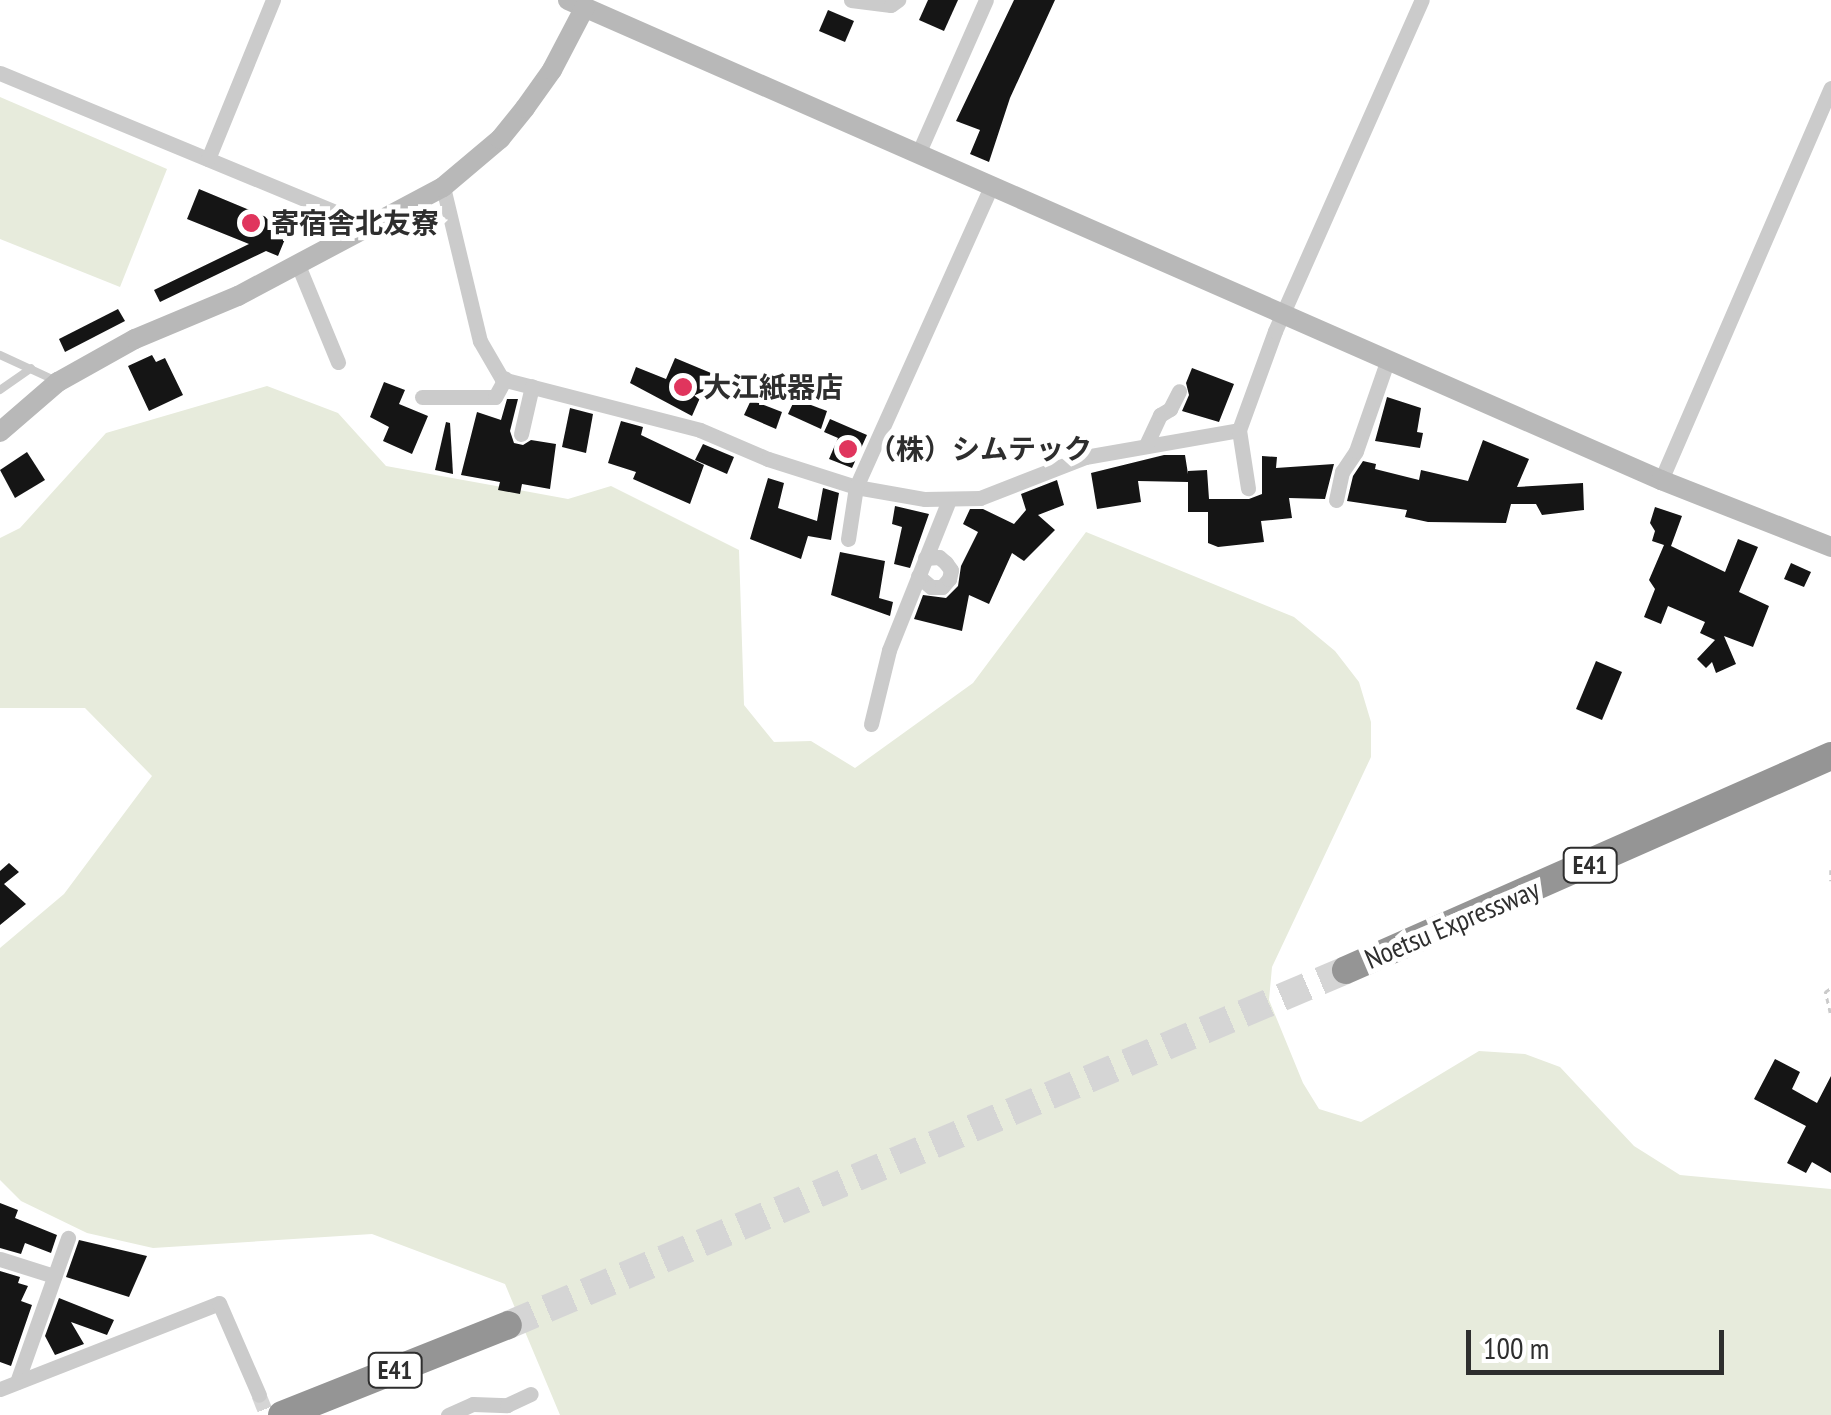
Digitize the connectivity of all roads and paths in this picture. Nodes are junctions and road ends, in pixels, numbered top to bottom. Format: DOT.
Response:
graph roads {
  1 [pos="273,0"];
  2 [pos="851,0"];
  3 [pos="898,0"];
  4 [pos="986,0"];
  5 [pos="1422,0"];
  6 [pos="580,2"];
  7 [pos="0,73"];
  8 [pos="1831,88"];
  9 [pos="918,154"];
  10 [pos="208,159"];
  11 [pos="991,186"];
  12 [pos="443,187"];
  13 [pos="371,227"];
  14 [pos="298,265"];
  15 [pos="1284,313"];
  16 [pos="0,355"];
  17 [pos="1388,360"];
  18 [pos="338,362"];
  19 [pos="30,368"];
  20 [pos="506,379"];
  21 [pos="58,382"];
  22 [pos="532,386"];
  23 [pos="0,390"];
  24 [pos="1179,390"];
  25 [pos="422,397"];
  26 [pos="1239,430"];
  27 [pos="0,432"];
  28 [pos="521,434"];
  29 [pos="1148,444"];
  30 [pos="1661,480"];
  31 [pos="856,487"];
  32 [pos="1248,488"];
  33 [pos="949,500"];
  34 [pos="1336,500"];
  35 [pos="848,539"];
  36 [pos="1831,547"];
  37 [pos="926,558"];
  38 [pos="918,576"];
  39 [pos="871,724"];
  40 [pos="1831,756"];
  41 [pos="1831,772"];
  42 [pos="1831,870"];
  43 [pos="1831,881"];
  44 [pos="1831,988"];
  45 [pos="1830,1013"];
  46 [pos="68,1238"];
  47 [pos="0,1259"];
  48 [pos="54,1276"];
  49 [pos="17,1382"];
  50 [pos="0,1388"];
  51 [pos="530,1394"];
  52 [pos="258,1395"];
  53 [pos="282,1415"];
  54 [pos="325,1415"];
  55 [pos="448,1415"];
  1 -- 10 [label="street"];
  2 -- 3 [label="street"];
  4 -- 9 [label="street"];
  5 -- 15 [label="street"];
  6 -- 9 [label="street"];
  6 -- 12 [label="street"];
  7 -- 10 [label="street"];
  8 -- 30 [label="street"];
  9 -- 11 [label="street"];
  10 -- 13 [label="street"];
  11 -- 15 [label="street"];
  11 -- 31 [label="street"];
  12 -- 13 [label="street"];
  12 -- 20 [label="street"];
  13 -- 14 [label="street"];
  14 -- 18 [label="street"];
  14 -- 21 [label="street"];
  15 -- 17 [label="street"];
  15 -- 26 [label="street"];
  16 -- 19 [label="lane"];
  17 -- 30 [label="street"];
  17 -- 34 [label="street"];
  19 -- 21 [label="lane"];
  19 -- 23 [label="lane"];
  20 -- 22 [label="street"];
  20 -- 25 [label="street"];
  21 -- 27 [label="street"];
  22 -- 28 [label="street"];
  22 -- 31 [label="street"];
  24 -- 29 [label="street"];
  26 -- 29 [label="street"];
  26 -- 32 [label="street"];
  29 -- 33 [label="street"];
  30 -- 36 [label="street"];
  31 -- 33 [label="street"];
  31 -- 35 [label="street"];
  33 -- 37 [label="street"];
  37 -- 38 [label="street"];
  37 -- 38 [label="street"];
  38 -- 39 [label="street"];
  40 -- 41 [label="highway, Noetsu Expressway / E41"];
  42 -- 43 [label="path"];
  44 -- 45 [label="path"];
  46 -- 48 [label="street"];
  47 -- 48 [label="street"];
  48 -- 49 [label="street"];
  49 -- 50 [label="street"];
  49 -- 52 [label="street"];
  51 -- 55 [label="street"];
  53 -- 54 [label="highway, E41"];
}
